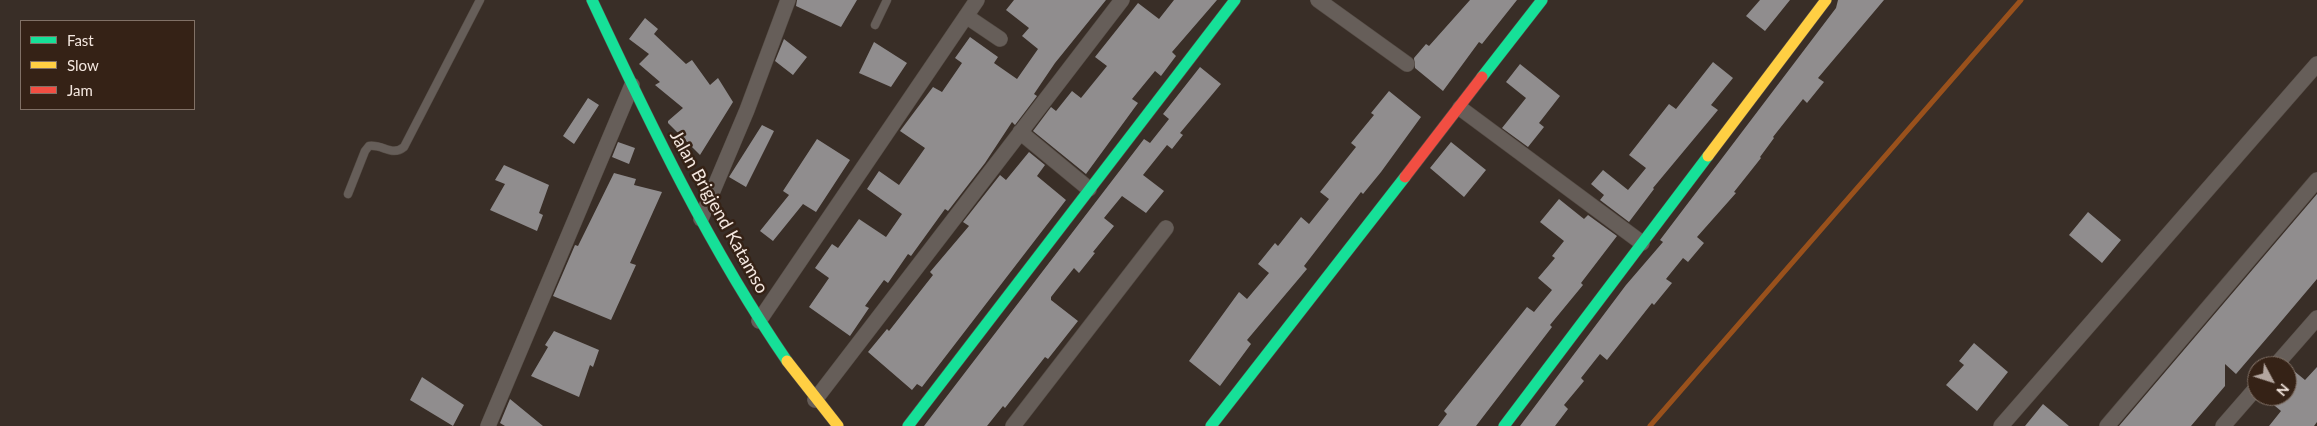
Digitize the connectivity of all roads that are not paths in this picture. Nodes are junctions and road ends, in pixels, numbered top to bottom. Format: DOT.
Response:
graph roads {
  1 [pos="480,0"];
  2 [pos="592,0"];
  3 [pos="788,0"];
  4 [pos="887,0"];
  5 [pos="977,0"];
  6 [pos="1122,0"];
  7 [pos="1235,0"];
  8 [pos="1318,0"];
  9 [pos="1542,0"];
  10 [pos="1826,0"];
  11 [pos="966,16"];
  12 [pos="875,25"];
  13 [pos="1000,39"];
  14 [pos="1407,64"];
  15 [pos="2317,64"];
  16 [pos="632,85"];
  17 [pos="1460,108"];
  18 [pos="1020,132"];
  19 [pos="2317,180"];
  20 [pos="1090,189"];
  21 [pos="348,194"];
  22 [pos="701,219"];
  23 [pos="1166,228"];
  24 [pos="1642,243"];
  25 [pos="2317,318"];
  26 [pos="759,322"];
  27 [pos="2284,356"];
  28 [pos="2247,398"];
  29 [pos="815,400"];
  30 [pos="488,426"];
  31 [pos="838,426"];
  32 [pos="908,426"];
  33 [pos="1013,426"];
  34 [pos="1211,426"];
  35 [pos="1504,426"];
  36 [pos="2002,426"];
  37 [pos="2106,426"];
  38 [pos="2223,426"];
  1 -- 21 [label="lane"];
  2 -- 16 [label="main road, Jalan Brigjend Katamso"];
  3 -- 22 [label="street"];
  4 -- 12 [label="lane"];
  5 -- 11 [label="street"];
  6 -- 18 [label="street"];
  7 -- 20 [label="main road"];
  8 -- 14 [label="street"];
  9 -- 17 [label="main road"];
  10 -- 24 [label="main road"];
  11 -- 13 [label="street"];
  11 -- 26 [label="street"];
  15 -- 36 [label="street"];
  16 -- 22 [label="main road, Jalan Brigjend Katamso"];
  16 -- 30 [label="street"];
  17 -- 24 [label="street"];
  17 -- 34 [label="main road"];
  18 -- 20 [label="street"];
  18 -- 29 [label="street"];
  19 -- 37 [label="street"];
  20 -- 32 [label="main road"];
  22 -- 26 [label="main road, Jalan Brigjend Katamso"];
  23 -- 33 [label="street"];
  24 -- 35 [label="main road"];
  25 -- 27 [label="street"];
  26 -- 29 [label="main road, Jalan Brigjend Katamso"];
  28 -- 38 [label="street"];
  29 -- 31 [label="main road, Jalan Brigjend Katamso"];
}
